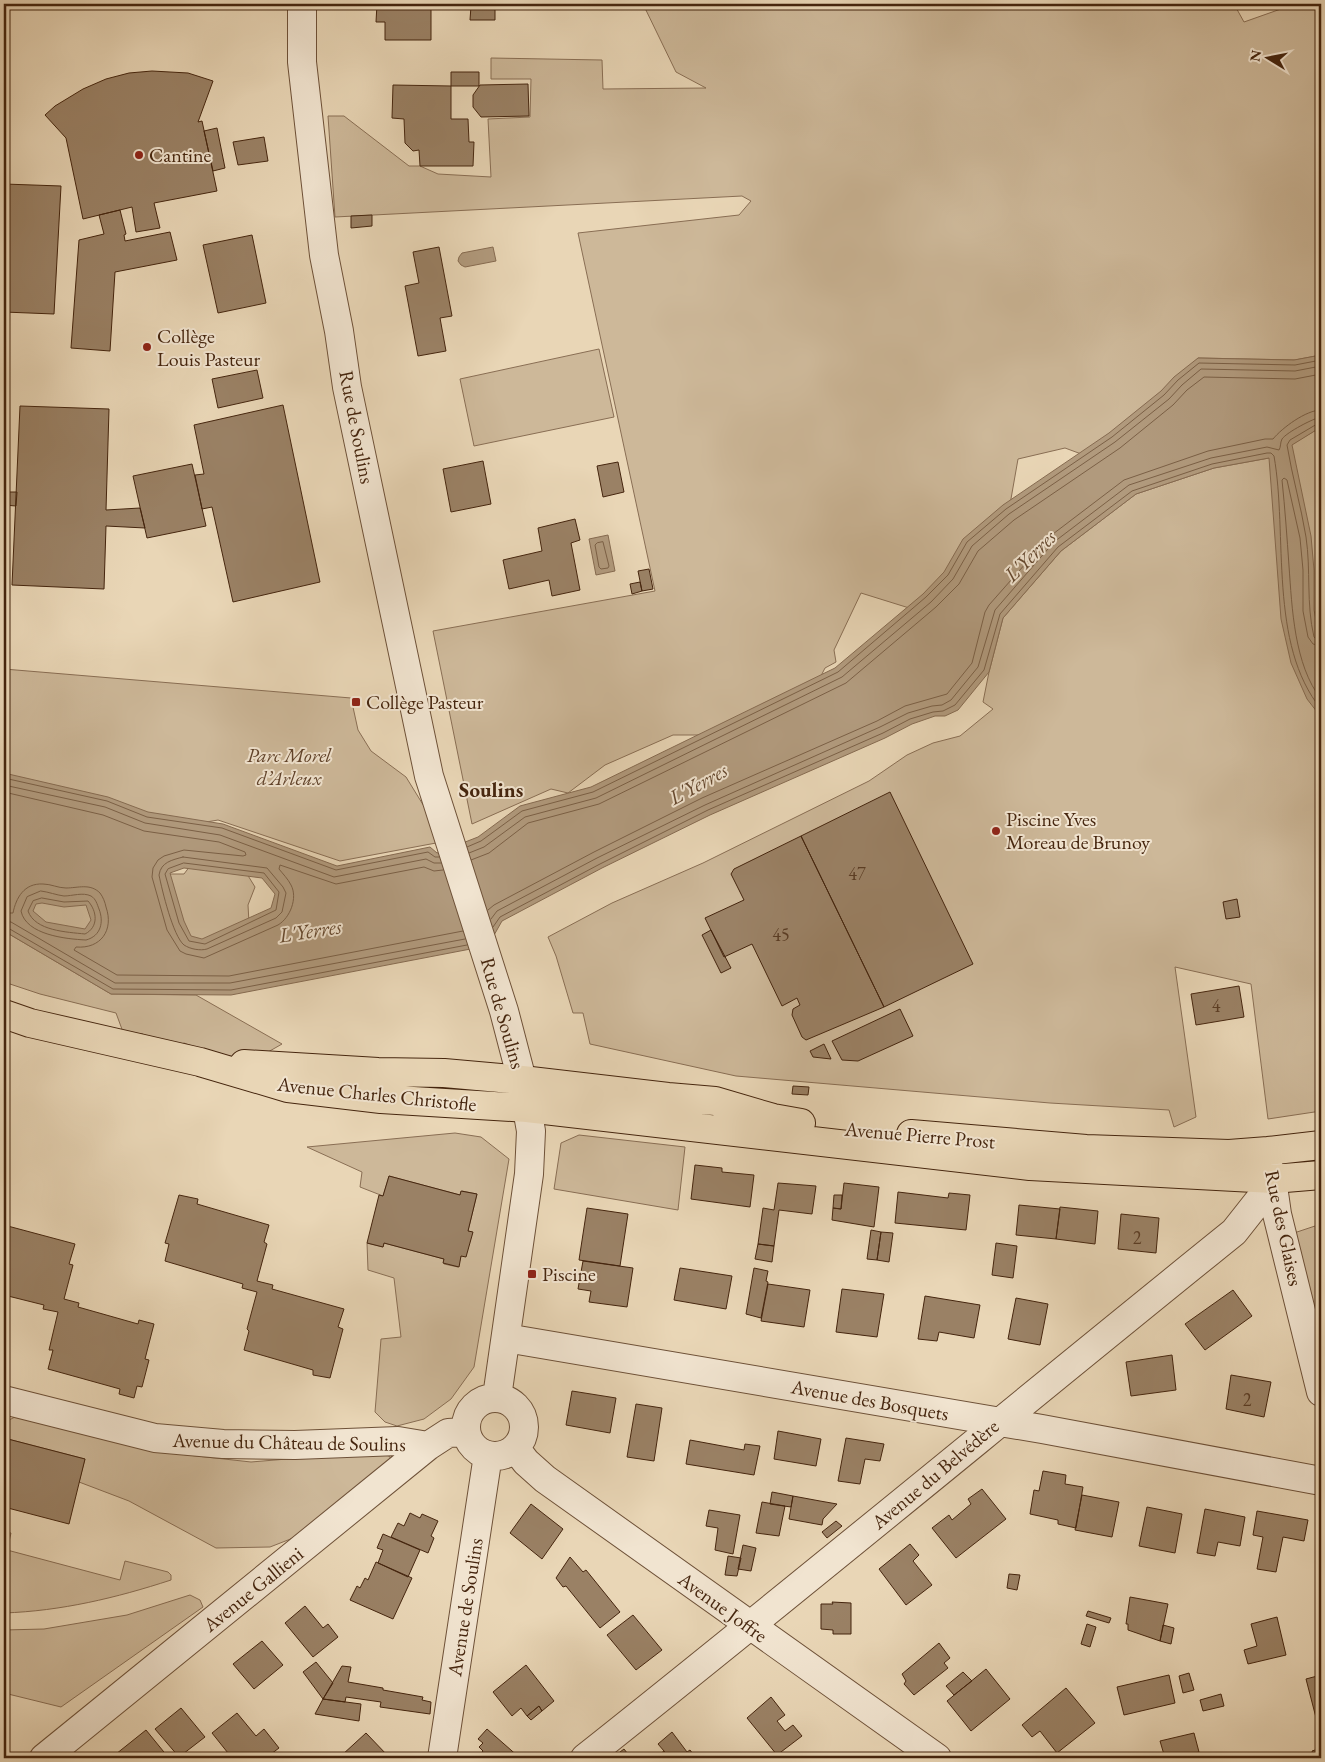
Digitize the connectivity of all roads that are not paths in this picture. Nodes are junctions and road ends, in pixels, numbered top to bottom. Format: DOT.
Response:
graph roads {
  1 [pos="302,4"];
  2 [pos="4,1014"];
  3 [pos="200,1062"];
  4 [pos="522,1080"];
  5 [pos="527,1108"];
  6 [pos="1321,1145"];
  7 [pos="1268,1152"];
  8 [pos="1321,1175"];
  9 [pos="1273,1179"];
  10 [pos="506,1338"];
  11 [pos="1321,1392"];
  12 [pos="497,1397"];
  13 [pos="4,1400"];
  14 [pos="999,1421"];
  15 [pos="466,1432"];
  16 [pos="428,1446"];
  17 [pos="516,1449"];
  18 [pos="488,1455"];
  19 [pos="1321,1481"];
  20 [pos="751,1627"];
  21 [pos="44,1758"];
  22 [pos="442,1758"];
  23 [pos="586,1758"];
  24 [pos="937,1758"];
  1 -- 4 [label="street, Rue de Soulins"];
  2 -- 3 [label="main road, Avenue Charles Christofle"];
  3 -- 4 [label="main road, Avenue Charles Christofle"];
  3 -- 5 [label="main road, Avenue Charles Christofle"];
  4 -- 5 [label="street, Rue de Soulins"];
  4 -- 7 [label="main road, Avenue Pierre Prost"];
  5 -- 9 [label="main road, Avenue Pierre Prost"];
  5 -- 10 [label="street, Rue de Soulins"];
  6 -- 7 [label="main road, Avenue Pierre Prost"];
  7 -- 9 [label="street, Rue des Glaises"];
  8 -- 9 [label="main road, Avenue Pierre Prost"];
  9 -- 11 [label="street, Rue des Glaises"];
  9 -- 14 [label="street, Avenue du Belvédère"];
  10 -- 12 [label="street, Rue de Soulins"];
  10 -- 14 [label="street, Avenue des Bosquets"];
  12 -- 15 [label="street"];
  12 -- 17 [label="street"];
  13 -- 16 [label="street, Avenue du Château de Soulins"];
  14 -- 19 [label="street, Avenue des Bosquets"];
  14 -- 20 [label="street, Avenue du Belvédère"];
  15 -- 16 [label="street, Avenue Gallieni"];
  15 -- 18 [label="street"];
  16 -- 21 [label="street, Avenue Gallieni"];
  17 -- 18 [label="street"];
  17 -- 20 [label="street, Avenue Joffre"];
  18 -- 22 [label="street, Avenue de Soulins"];
  20 -- 23 [label="street, Avenue du Belvédère"];
  20 -- 24 [label="street, Avenue Joffre"];
}
